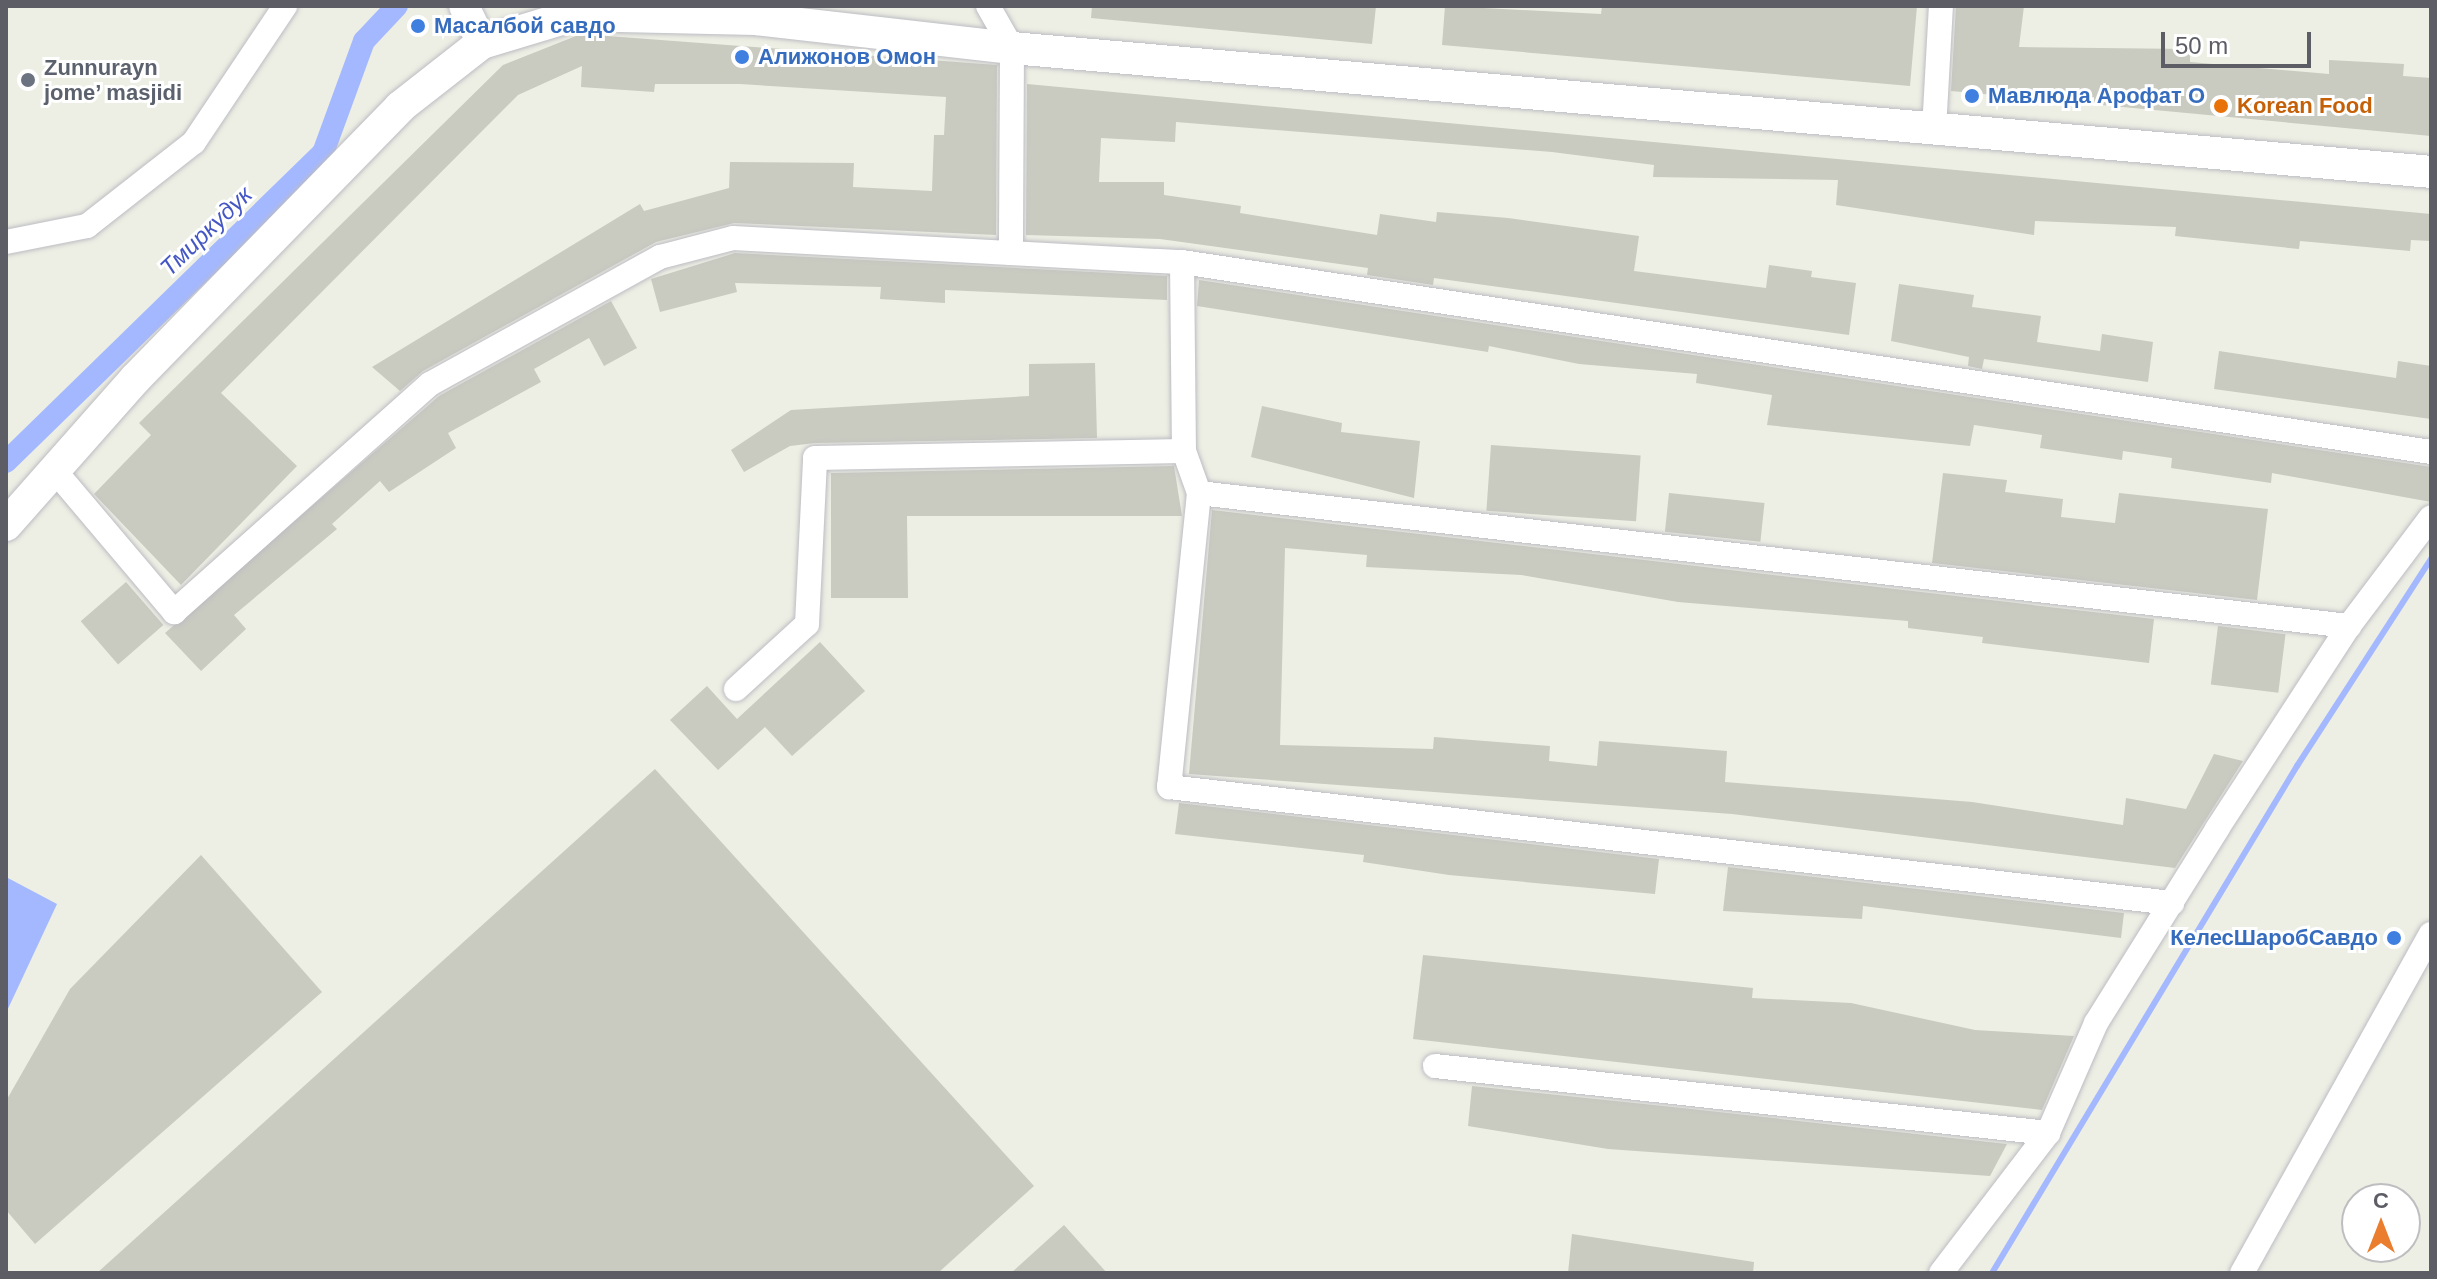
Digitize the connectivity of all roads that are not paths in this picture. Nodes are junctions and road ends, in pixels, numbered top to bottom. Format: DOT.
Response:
graph roads {
  1 [pos="285,6"];
  2 [pos="464,6"];
  3 [pos="988,6"];
  4 [pos="1941,6"];
  5 [pos="482,43"];
  6 [pos="1012,48"];
  7 [pos="1934,130"];
  8 [pos="2431,172"];
  9 [pos="6,242"];
  10 [pos="1011,253"];
  11 [pos="1182,262"];
  12 [pos="1184,451"];
  13 [pos="2431,452"];
  14 [pos="55,471"];
  15 [pos="1199,493"];
  16 [pos="2431,517"];
  17 [pos="6,525"];
  18 [pos="2349,626"];
  19 [pos="736,689"];
  20 [pos="2172,903"];
  21 [pos="2431,934"];
  22 [pos="1435,1066"];
  23 [pos="2048,1133"];
  24 [pos="1941,1273"];
  25 [pos="2242,1273"];
  1 -- 9 [label="street"];
  2 -- 5 [label="street"];
  3 -- 6 [label="street"];
  4 -- 7 [label="street"];
  5 -- 6 [label="main road"];
  5 -- 14 [label="main road"];
  6 -- 7 [label="main road"];
  6 -- 10 [label="street"];
  7 -- 8 [label="main road"];
  10 -- 11 [label="street"];
  10 -- 14 [label="street"];
  11 -- 12 [label="street"];
  11 -- 13 [label="street"];
  12 -- 15 [label="street"];
  12 -- 19 [label="street"];
  14 -- 17 [label="main road"];
  15 -- 18 [label="street"];
  15 -- 20 [label="street"];
  16 -- 18 [label="street"];
  18 -- 20 [label="street"];
  20 -- 23 [label="street"];
  21 -- 25 [label="street"];
  22 -- 23 [label="street"];
  23 -- 24 [label="street"];
}
